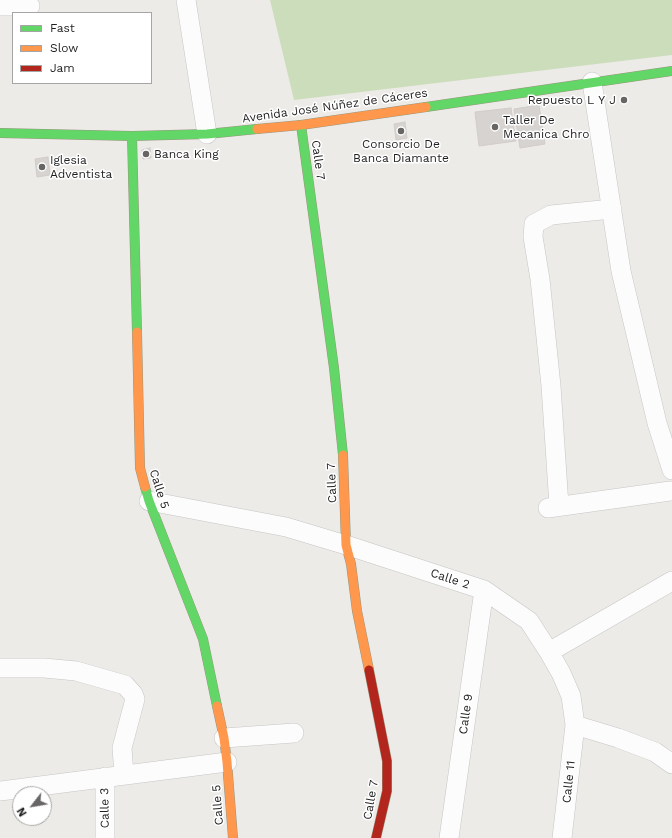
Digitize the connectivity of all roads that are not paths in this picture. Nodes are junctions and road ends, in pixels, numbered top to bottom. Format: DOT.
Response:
graph roads {
  1 [pos="186,0"];
  2 [pos="0,6"];
  3 [pos="30,6"];
  4 [pos="672,71"];
  5 [pos="592,82"];
  6 [pos="301,124"];
  7 [pos="0,133"];
  8 [pos="207,134"];
  9 [pos="132,136"];
  10 [pos="612,209"];
  11 [pos="665,421"];
  12 [pos="672,470"];
  13 [pos="672,492"];
  14 [pos="149,500"];
  15 [pos="346,545"];
  16 [pos="672,581"];
  17 [pos="484,590"];
  18 [pos="549,652"];
  19 [pos="0,668"];
  20 [pos="575,725"];
  21 [pos="294,733"];
  22 [pos="224,738"];
  23 [pos="227,762"];
  24 [pos="672,764"];
  25 [pos="124,775"];
  26 [pos="105,777"];
  27 [pos="0,791"];
  28 [pos="105,838"];
  29 [pos="233,838"];
  30 [pos="376,838"];
  31 [pos="449,838"];
  32 [pos="562,838"];
  1 -- 8 [label="street"];
  2 -- 3 [label="street"];
  4 -- 5 [label="street, Avenida José Núñez de Cáceres"];
  5 -- 6 [label="street, Avenida José Núñez de Cáceres"];
  5 -- 10 [label="street"];
  6 -- 8 [label="street, Avenida José Núñez de Cáceres"];
  6 -- 15 [label="street, Calle 7"];
  7 -- 9 [label="street, Avenida José Núñez de Cáceres"];
  8 -- 9 [label="street, Avenida José Núñez de Cáceres"];
  9 -- 14 [label="street, Calle 5"];
  10 -- 11 [label="street"];
  10 -- 13 [label="street"];
  11 -- 12 [label="street"];
  14 -- 15 [label="street, Calle 2"];
  14 -- 22 [label="street, Calle 5"];
  15 -- 17 [label="street, Calle 2"];
  15 -- 30 [label="street, Calle 7"];
  16 -- 18 [label="street"];
  17 -- 18 [label="street, Calle 2"];
  17 -- 31 [label="street, Calle 9"];
  18 -- 20 [label="street, Calle 2"];
  19 -- 25 [label="street"];
  20 -- 24 [label="street"];
  20 -- 32 [label="street, Calle 11"];
  21 -- 22 [label="street"];
  22 -- 23 [label="street, Calle 5"];
  23 -- 25 [label="street"];
  23 -- 29 [label="street, Calle 5"];
  25 -- 26 [label="street"];
  26 -- 27 [label="street"];
  26 -- 28 [label="street, Calle 3"];
}
